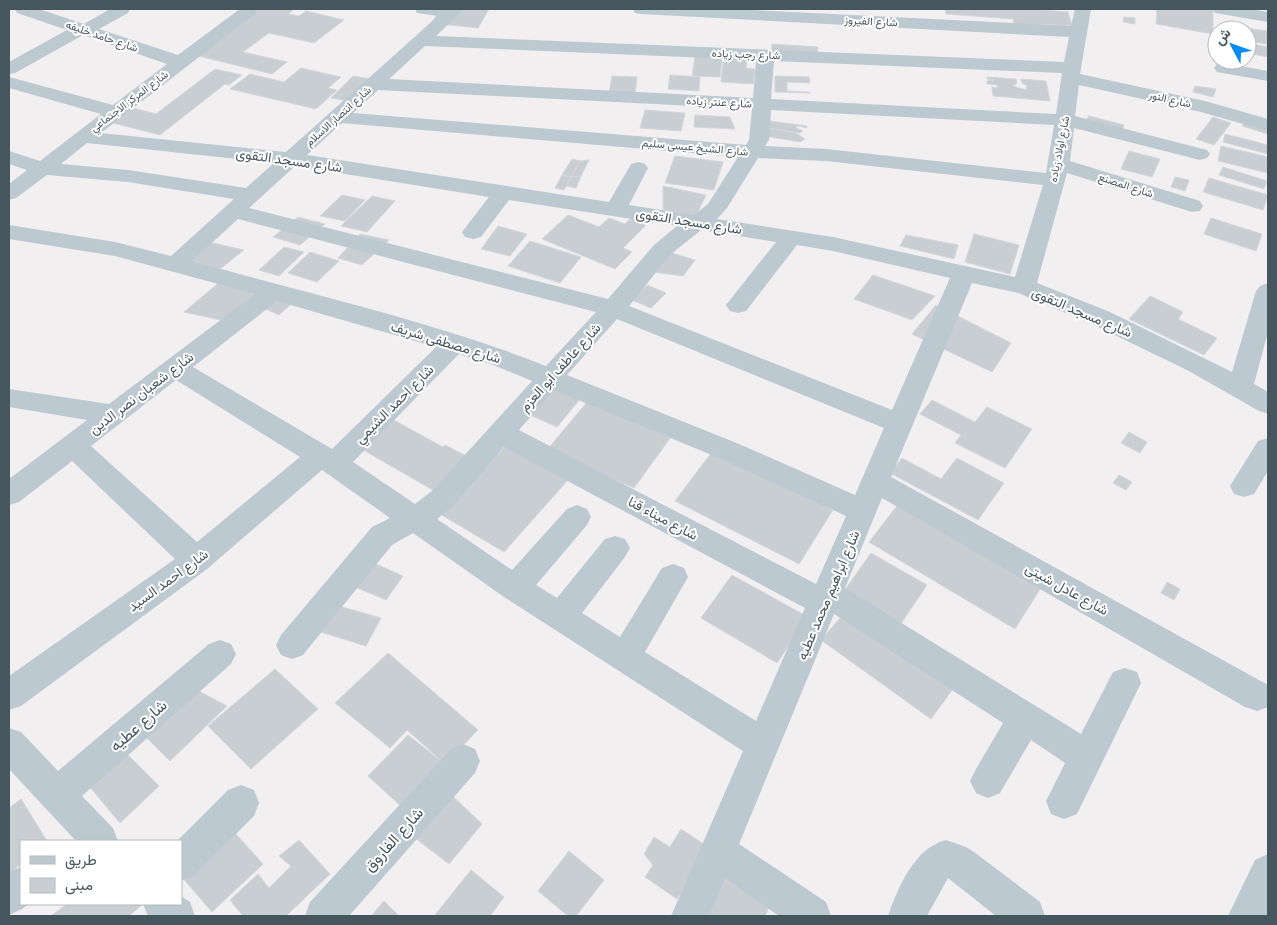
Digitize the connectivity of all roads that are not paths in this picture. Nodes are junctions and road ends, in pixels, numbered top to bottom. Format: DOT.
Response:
graph roads {
  1 [pos="122,9"];
  2 [pos="250,9"];
  3 [pos="423,9"];
  4 [pos="641,9"];
  5 [pos="1083,9"];
  6 [pos="1222,9"];
  7 [pos="28,10"];
  8 [pos="454,11"];
  9 [pos="1268,17"];
  10 [pos="9,22"];
  11 [pos="83,29"];
  12 [pos="1079,32"];
  13 [pos="420,41"];
  14 [pos="765,55"];
  15 [pos="180,62"];
  16 [pos="9,69"];
  17 [pos="1234,70"];
  18 [pos="1071,72"];
  19 [pos="1268,76"];
  20 [pos="9,82"];
  21 [pos="372,84"];
  22 [pos="762,104"];
  23 [pos="116,112"];
  24 [pos="336,117"];
  25 [pos="1066,120"];
  26 [pos="1268,125"];
  27 [pos="83,137"];
  28 [pos="752,152"];
  29 [pos="1200,154"];
  30 [pos="9,157"];
  31 [pos="290,159"];
  32 [pos="42,168"];
  33 [pos="638,168"];
  34 [pos="1057,172"];
  35 [pos="504,192"];
  36 [pos="9,194"];
  37 [pos="250,195"];
  38 [pos="1192,206"];
  39 [pos="616,210"];
  40 [pos="233,211"];
  41 [pos="698,222"];
  42 [pos="9,232"];
  43 [pos="473,232"];
  44 [pos="792,238"];
  45 [pos="175,264"];
  46 [pos="964,273"];
  47 [pos="1024,287"];
  48 [pos="273,292"];
  49 [pos="1268,292"];
  50 [pos="738,305"];
  51 [pos="612,308"];
  52 [pos="454,344"];
  53 [pos="174,367"];
  54 [pos="550,378"];
  55 [pos="1240,388"];
  56 [pos="9,398"];
  57 [pos="1268,404"];
  58 [pos="113,414"];
  59 [pos="900,424"];
  60 [pos="501,433"];
  61 [pos="73,445"];
  62 [pos="1268,448"];
  63 [pos="327,460"];
  64 [pos="877,482"];
  65 [pos="1244,486"];
  66 [pos="9,494"];
  67 [pos="864,511"];
  68 [pos="577,517"];
  69 [pos="414,519"];
  70 [pos="615,548"];
  71 [pos="196,560"];
  72 [pos="673,577"];
  73 [pos="516,588"];
  74 [pos="826,599"];
  75 [pos="561,616"];
  76 [pos="292,645"];
  77 [pos="220,654"];
  78 [pos="625,657"];
  79 [pos="1125,684"];
  80 [pos="9,695"];
  81 [pos="1257,696"];
  82 [pos="1025,718"];
  83 [pos="764,745"];
  84 [pos="10,748"];
  85 [pos="1087,757"];
  86 [pos="463,761"];
  87 [pos="988,781"];
  88 [pos="56,795"];
  89 [pos="1064,801"];
  90 [pos="241,803"];
  91 [pos="88,837"];
  92 [pos="718,852"];
  93 [pos="182,862"];
  94 [pos="1268,872"];
  95 [pos="20,887"];
  96 [pos="9,896"];
  97 [pos="324,916"];
  98 [pos="690,916"];
  99 [pos="812,916"];
  100 [pos="907,916"];
  101 [pos="1026,916"];
  102 [pos="1247,916"];
  1 -- 11 [label="street"];
  2 -- 15 [label="street, شارع المركز الاجتماعي"];
  3 -- 8 [label="street"];
  4 -- 12 [label="street, شارع الفيروز"];
  5 -- 12 [label="street, شارع اولاد زياده"];
  6 -- 9 [label="street"];
  7 -- 10 [label="street"];
  7 -- 11 [label="street, شارع حامد خليفه"];
  8 -- 13 [label="street, شارع انتصار الاسلام"];
  11 -- 15 [label="street, شارع حامد خليفه"];
  11 -- 16 [label="street"];
  12 -- 18 [label="street, شارع اولاد زياده"];
  13 -- 14 [label="street, شارع رجب زياده"];
  13 -- 21 [label="street, شارع انتصار الاسلام"];
  14 -- 18 [label="street, شارع رجب زياده"];
  14 -- 22 [label="street, شارع عاطف ابو العزم"];
  15 -- 23 [label="street, شارع المركز الاجتماعي"];
  17 -- 19 [label="street"];
  18 -- 25 [label="street, شارع اولاد زياده"];
  18 -- 26 [label="street, شارع النور"];
  20 -- 23 [label="street"];
  21 -- 22 [label="street, شارع عنتر زياده"];
  21 -- 24 [label="street, شارع انتصار الاسلام"];
  22 -- 25 [label="street, شارع عنتر زياده"];
  22 -- 28 [label="street, شارع عاطف ابو العزم"];
  23 -- 27 [label="street, شارع المركز الاجتماعي"];
  24 -- 28 [label="street, شارع الشيخ عيسى سليم"];
  24 -- 31 [label="street, شارع انتصار الاسلام"];
  25 -- 29 [label="street, شارع عنتر زياده"];
  25 -- 34 [label="street, شارع اولاد زياده"];
  27 -- 31 [label="street, شارع مسجد التقوى"];
  27 -- 32 [label="street, شارع المركز الاجتماعي"];
  28 -- 34 [label="street, شارع الشيخ عيسى سليم"];
  28 -- 41 [label="street, شارع عاطف ابو العزم"];
  30 -- 32 [label="street"];
  31 -- 35 [label="street, شارع مسجد التقوى"];
  31 -- 37 [label="street, شارع انتصار الاسلام"];
  32 -- 36 [label="street, شارع المركز الاجتماعي"];
  32 -- 37 [label="street"];
  33 -- 39 [label="street"];
  34 -- 38 [label="street, شارع المصنع"];
  34 -- 47 [label="street, شارع اولاد زياده"];
  35 -- 39 [label="street, شارع مسجد التقوى"];
  35 -- 43 [label="street"];
  37 -- 40 [label="street, شارع انتصار الاسلام"];
  39 -- 41 [label="street, شارع مسجد التقوى"];
  40 -- 45 [label="street, شارع انتصار الاسلام"];
  40 -- 51 [label="street"];
  41 -- 44 [label="street, شارع مسجد التقوى"];
  41 -- 51 [label="street, شارع عاطف ابو العزم"];
  42 -- 45 [label="street, شارع مصطفى شريف"];
  44 -- 46 [label="street, شارع مسجد التقوى"];
  44 -- 50 [label="street"];
  45 -- 48 [label="street, شارع مصطفى شريف"];
  46 -- 47 [label="street, شارع مسجد التقوى"];
  46 -- 59 [label="street, شارع ابراهيم محمد عطيه"];
  47 -- 55 [label="street, شارع مسجد التقوى"];
  48 -- 52 [label="street, شارع مصطفى شريف"];
  48 -- 53 [label="street, شارع شعبان نصر الدين"];
  49 -- 55 [label="street"];
  51 -- 54 [label="street, شارع عاطف ابو العزم"];
  51 -- 59 [label="street"];
  52 -- 54 [label="street, شارع مصطفى شريف"];
  52 -- 63 [label="street, شارع احمد الشيمي"];
  53 -- 58 [label="street, شارع شعبان نصر الدين"];
  53 -- 63 [label="street"];
  54 -- 60 [label="street, شارع عاطف ابو العزم"];
  54 -- 67 [label="street, شارع مصطفى شريف"];
  55 -- 57 [label="street, شارع مسجد التقوى"];
  56 -- 58 [label="street"];
  58 -- 61 [label="street, شارع شعبان نصر الدين"];
  59 -- 64 [label="street, شارع ابراهيم محمد عطيه"];
  60 -- 69 [label="street, شارع عاطف ابو العزم"];
  60 -- 74 [label="street, شارع ميناء قنا"];
  61 -- 66 [label="street, شارع شعبان نصر الدين"];
  61 -- 71 [label="street"];
  62 -- 65 [label="street"];
  63 -- 69 [label="street"];
  63 -- 71 [label="street, شارع احمد السيد"];
  64 -- 67 [label="street, شارع ابراهيم محمد عطيه"];
  64 -- 81 [label="street, شارع عادل شيتى"];
  67 -- 74 [label="street, شارع ابراهيم محمد عطيه"];
  68 -- 73 [label="street"];
  69 -- 73 [label="street"];
  69 -- 76 [label="street, شارع عاطف ابو العزم"];
  70 -- 75 [label="street"];
  71 -- 80 [label="street, شارع احمد السيد"];
  72 -- 78 [label="street"];
  73 -- 75 [label="street"];
  74 -- 82 [label="street, شارع ميناء قنا"];
  74 -- 83 [label="street, شارع ابراهيم محمد عطيه"];
  75 -- 78 [label="street"];
  77 -- 88 [label="street, شارع عطيه"];
  78 -- 83 [label="street"];
  79 -- 85 [label="street"];
  82 -- 85 [label="street, شارع ميناء قنا"];
  82 -- 87 [label="street"];
  83 -- 92 [label="street, شارع ابراهيم محمد عطيه"];
  84 -- 88 [label="street"];
  85 -- 89 [label="street"];
  86 -- 97 [label="street, شارع الفاروق"];
  88 -- 91 [label="street"];
  90 -- 93 [label="street"];
  92 -- 98 [label="street, شارع ابراهيم محمد عطيه"];
  92 -- 99 [label="street"];
  94 -- 102 [label="street"];
  95 -- 96 [label="street"];
  100 -- 101 [label="street"];
}
